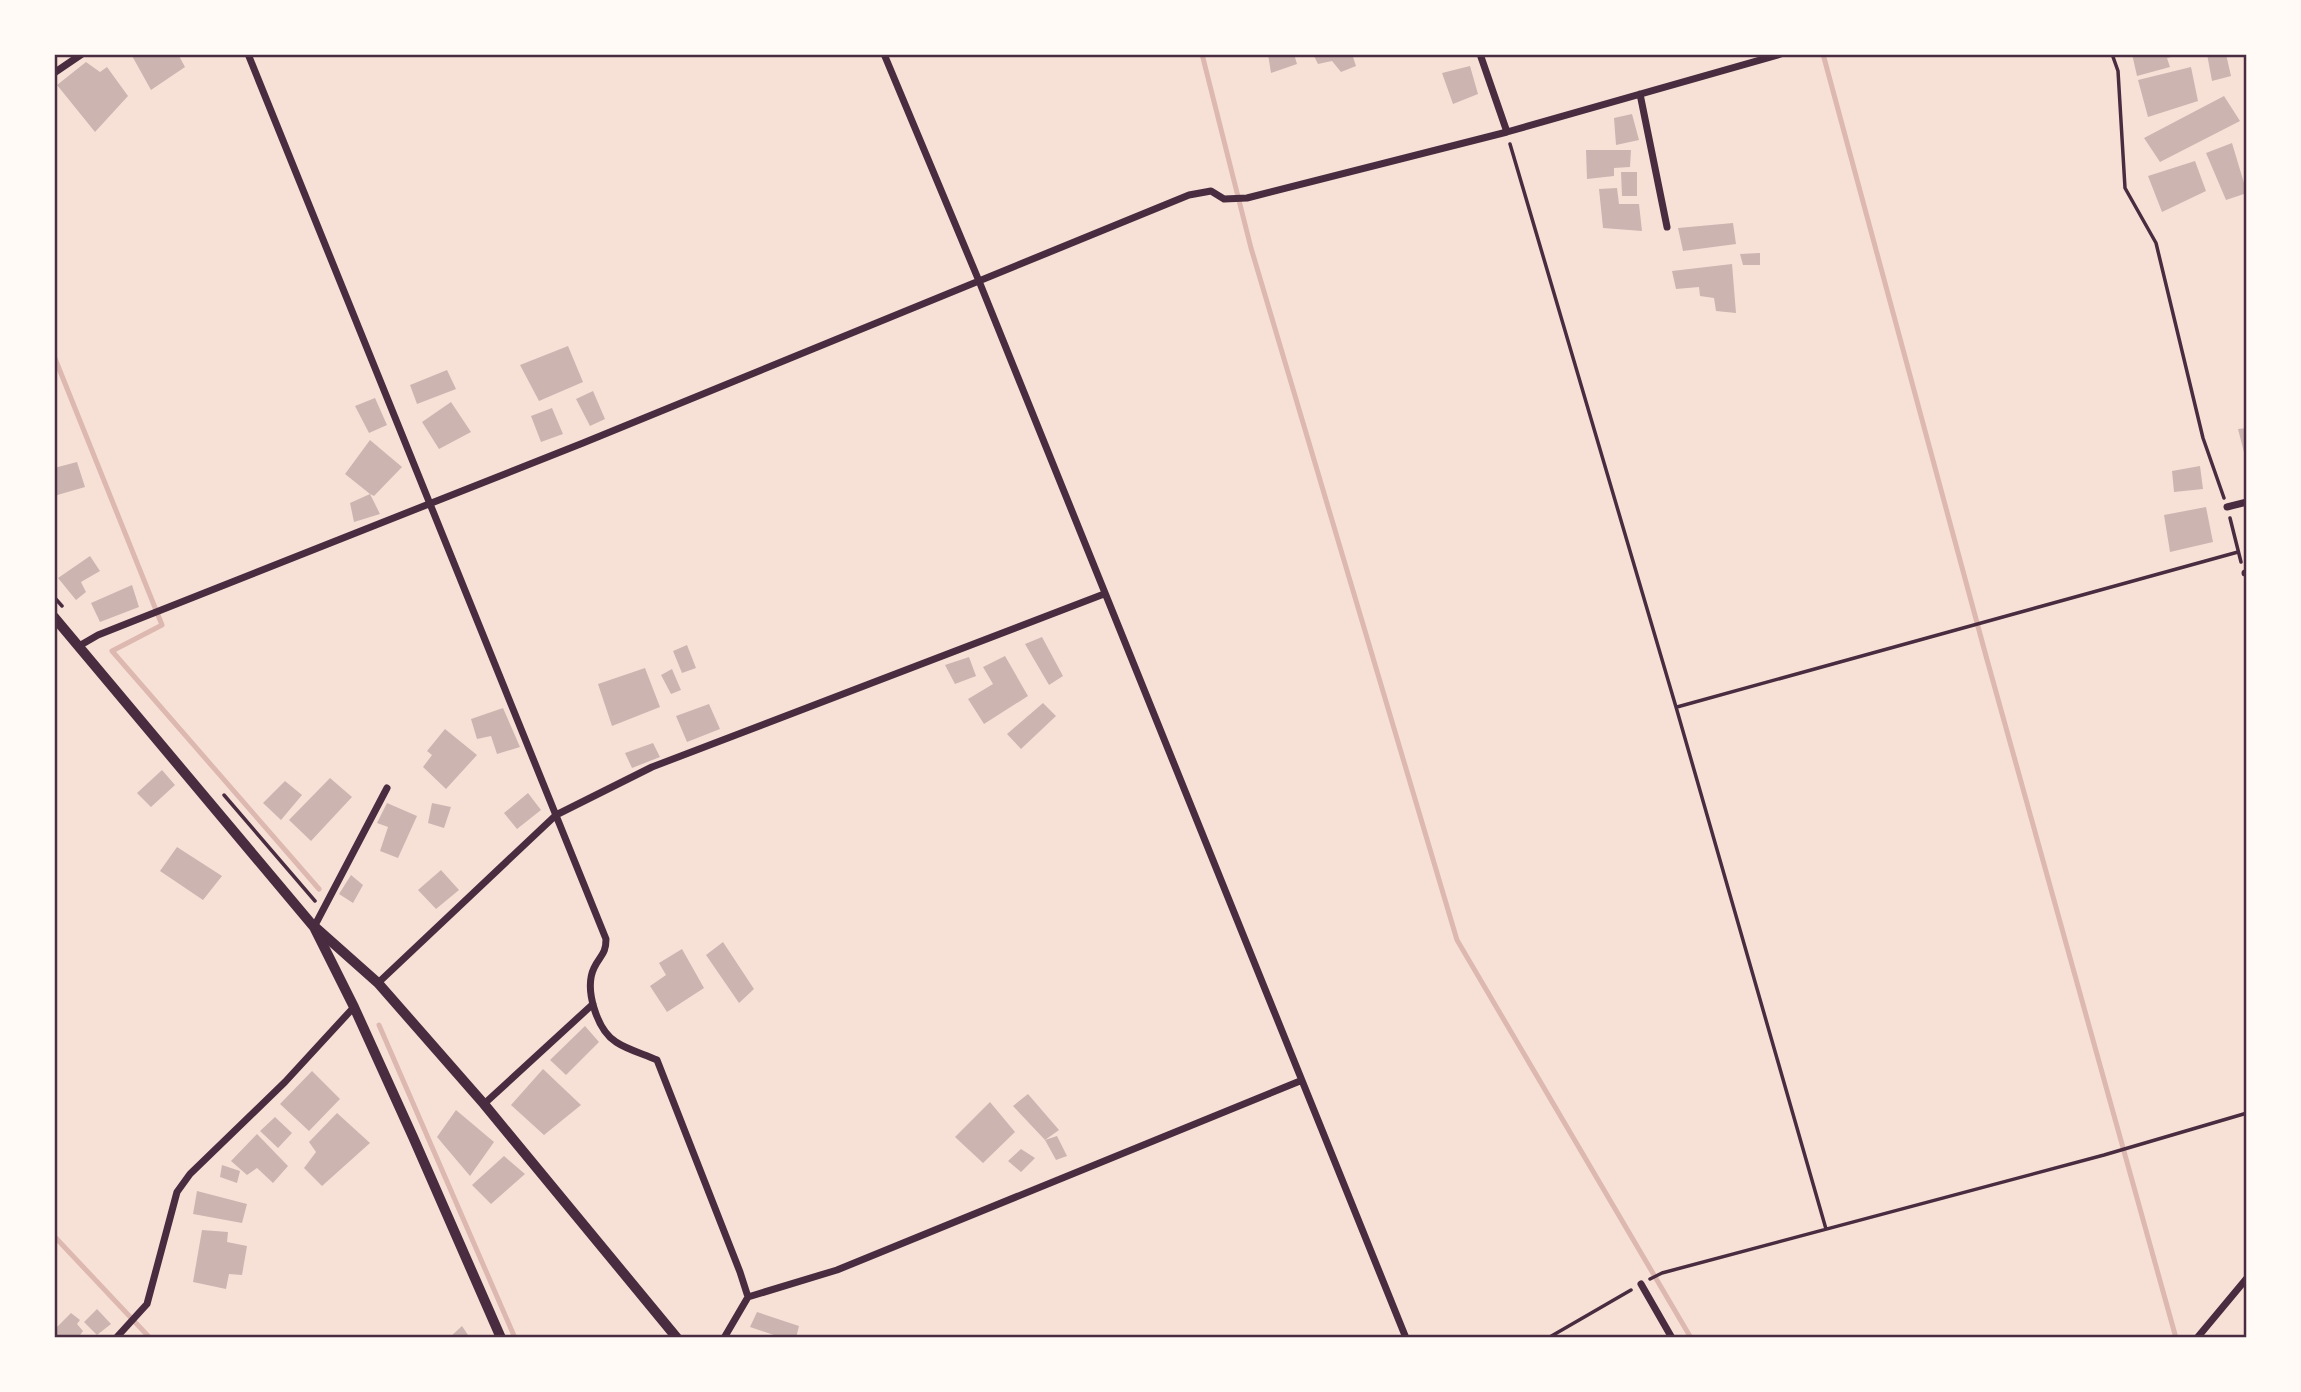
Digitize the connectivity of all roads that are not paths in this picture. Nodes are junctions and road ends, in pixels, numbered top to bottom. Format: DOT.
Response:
graph roads {
  1 [pos="82,54"];
  2 [pos="248,54"];
  3 [pos="884,54"];
  4 [pos="1480,54"];
  5 [pos="1781,54"];
  6 [pos="54,73"];
  7 [pos="1640,94"];
  8 [pos="1507,132"];
  9 [pos="1667,227"];
  10 [pos="979,281"];
  11 [pos="2247,502"];
  12 [pos="429,503"];
  13 [pos="2227,507"];
  14 [pos="1104,594"];
  15 [pos="54,617"];
  16 [pos="79,646"];
  17 [pos="387,788"];
  18 [pos="556,815"];
  19 [pos="314,927"];
  20 [pos="378,983"];
  21 [pos="593,1004"];
  22 [pos="354,1007"];
  23 [pos="1300,1081"];
  24 [pos="484,1104"];
  25 [pos="2247,1278"];
  26 [pos="1641,1284"];
  27 [pos="748,1297"];
  28 [pos="116,1338"];
  29 [pos="500,1338"];
  30 [pos="677,1338"];
  31 [pos="724,1338"];
  32 [pos="1406,1338"];
  33 [pos="1672,1338"];
  34 [pos="2197,1338"];
  1 -- 6 [label="street"];
  2 -- 12 [label="street"];
  3 -- 10 [label="street"];
  4 -- 8 [label="street"];
  5 -- 7 [label="street"];
  7 -- 8 [label="street"];
  7 -- 9 [label="street"];
  8 -- 10 [label="street"];
  10 -- 12 [label="street"];
  10 -- 14 [label="street"];
  11 -- 13 [label="street"];
  12 -- 16 [label="street"];
  12 -- 18 [label="street"];
  14 -- 18 [label="street"];
  14 -- 23 [label="street"];
  15 -- 16 [label="main road"];
  16 -- 19 [label="main road"];
  17 -- 19 [label="street"];
  18 -- 20 [label="street"];
  18 -- 21 [label="street"];
  19 -- 20 [label="street"];
  19 -- 22 [label="main road"];
  20 -- 24 [label="street"];
  21 -- 24 [label="street"];
  21 -- 27 [label="street"];
  22 -- 28 [label="street"];
  22 -- 29 [label="main road"];
  23 -- 27 [label="street"];
  23 -- 32 [label="street"];
  24 -- 30 [label="street"];
  25 -- 34 [label="street"];
  26 -- 33 [label="street"];
  27 -- 31 [label="street"];
}
